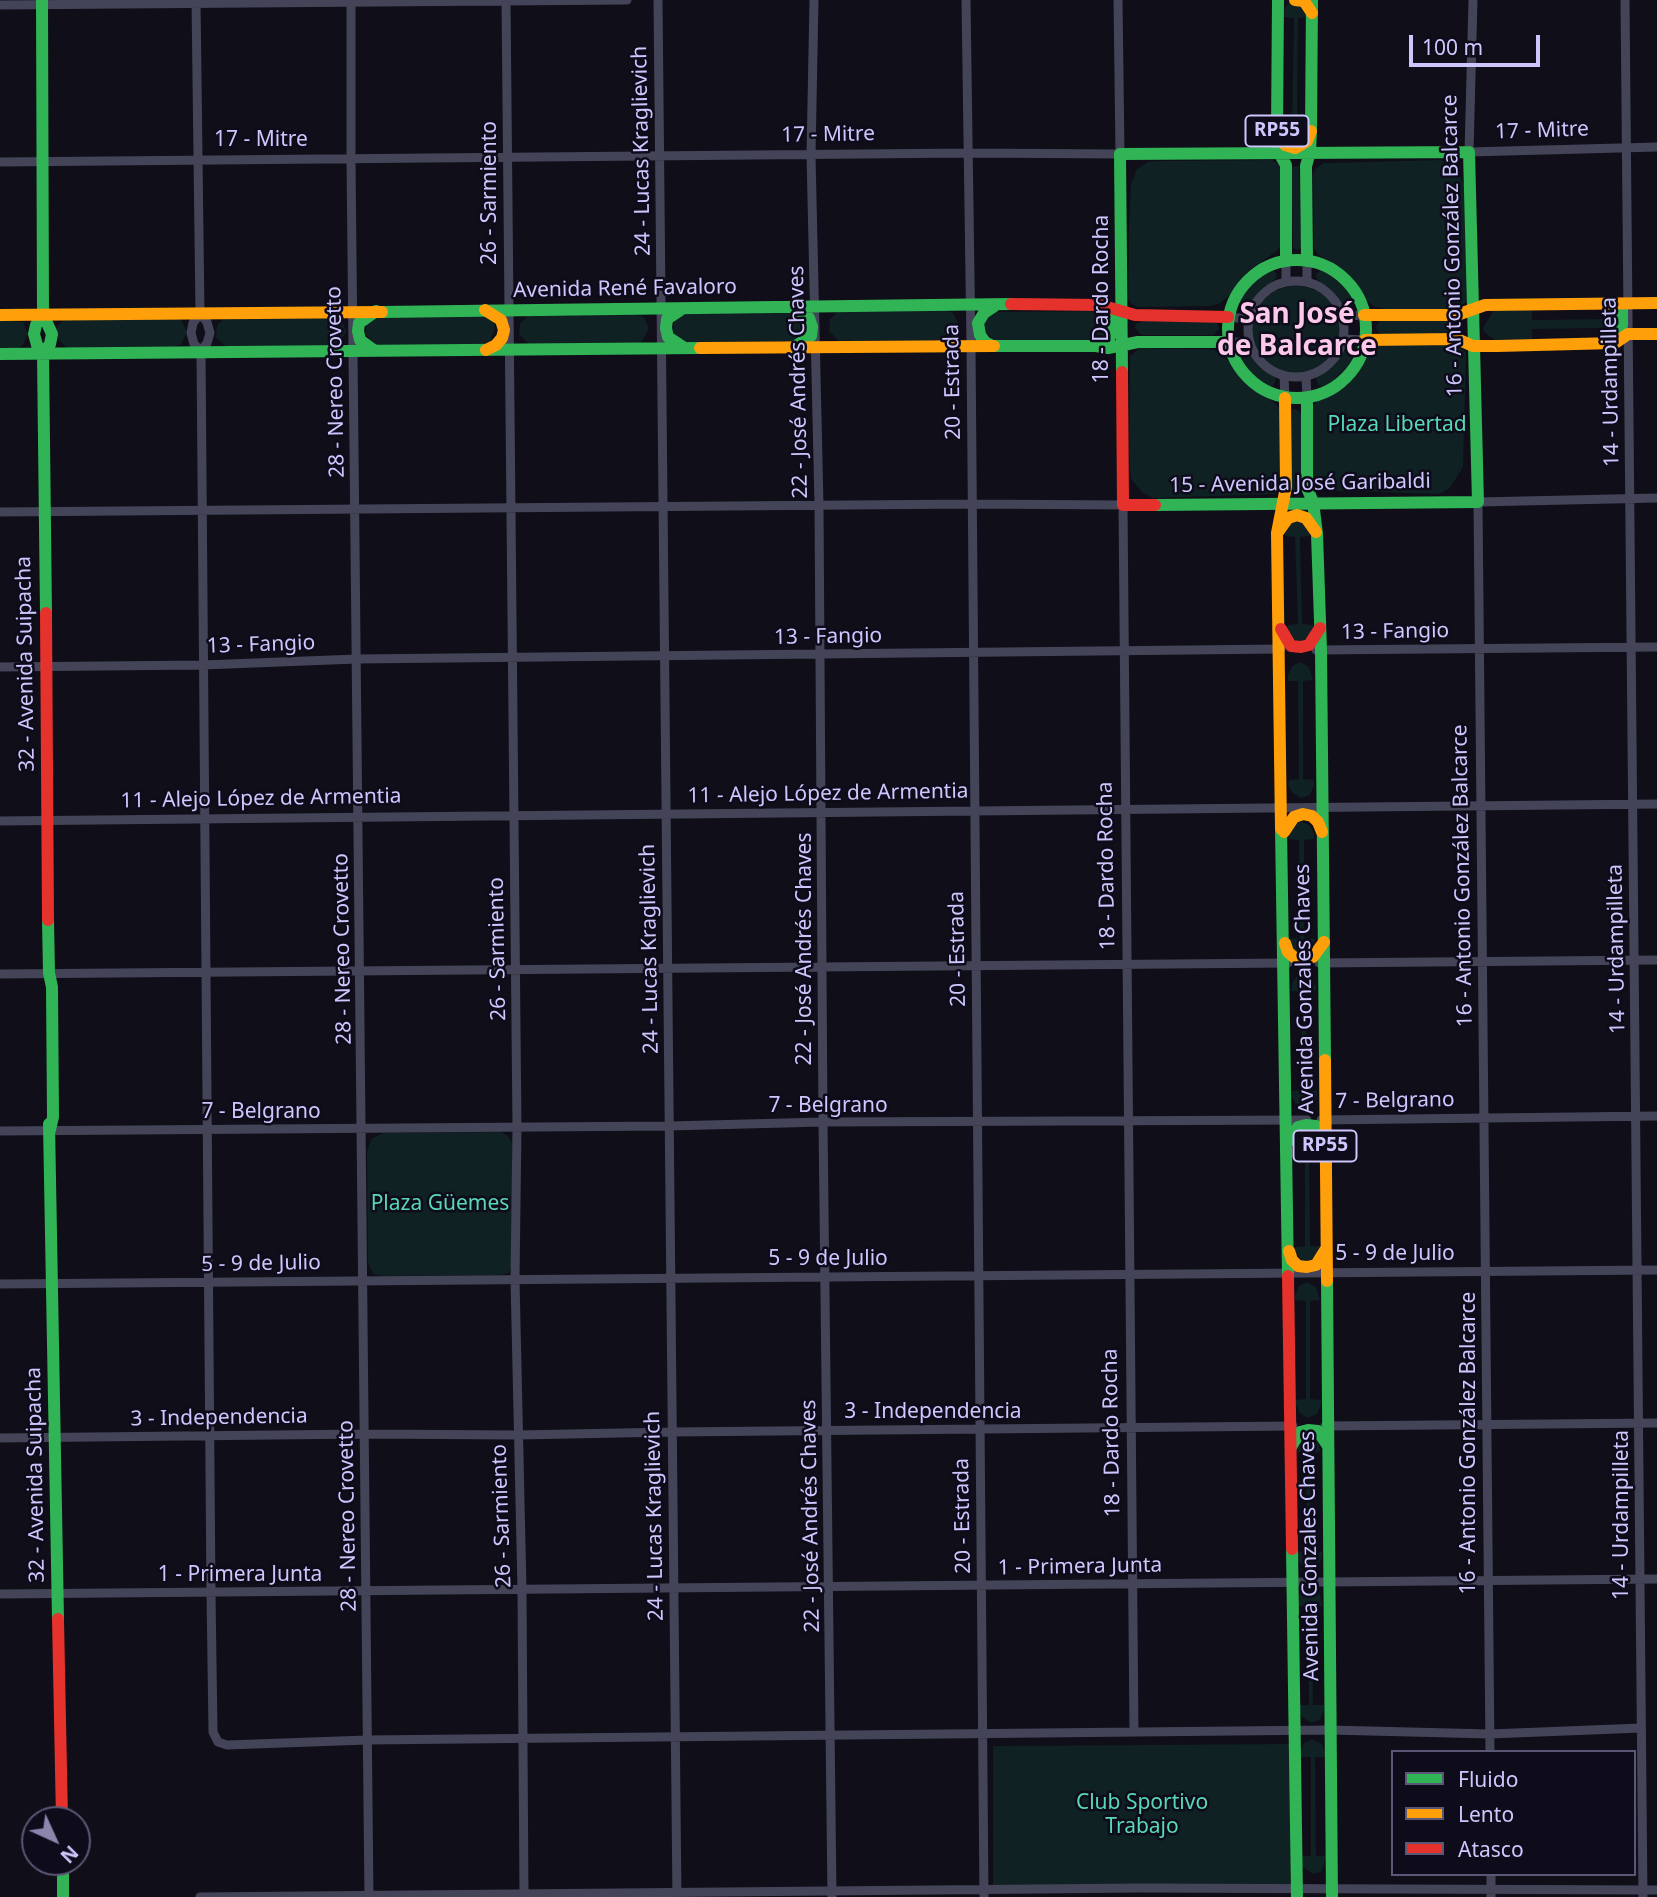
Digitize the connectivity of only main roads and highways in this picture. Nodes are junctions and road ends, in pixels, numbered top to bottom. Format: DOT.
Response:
graph roads {
  1 [pos="1278,0"];
  2 [pos="1295,0"];
  3 [pos="1312,0"];
  4 [pos="42,2"];
  5 [pos="1277,18"];
  6 [pos="1313,18"];
  7 [pos="1311,131"];
  8 [pos="1277,132"];
  9 [pos="1310,152"];
  10 [pos="1469,152"];
  11 [pos="1279,153"];
  12 [pos="1121,154"];
  13 [pos="1286,261"];
  14 [pos="1307,261"];
  15 [pos="1613,303"];
  16 [pos="1657,303"];
  17 [pos="997,304"];
  18 [pos="1496,304"];
  19 [pos="1100,305"];
  20 [pos="793,306"];
  21 [pos="685,307"];
  22 [pos="484,309"];
  23 [pos="1473,310"];
  24 [pos="376,311"];
  25 [pos="1122,313"];
  26 [pos="43,314"];
  27 [pos="0,315"];
  28 [pos="1364,315"];
  29 [pos="1227,317"];
  30 [pos="1657,334"];
  31 [pos="1365,340"];
  32 [pos="1229,342"];
  33 [pos="1615,343"];
  34 [pos="994,346"];
  35 [pos="1096,346"];
  36 [pos="1122,346"];
  37 [pos="1473,346"];
  38 [pos="1497,346"];
  39 [pos="794,347"];
  40 [pos="684,348"];
  41 [pos="485,350"];
  42 [pos="375,351"];
  43 [pos="0,354"];
  44 [pos="43,354"];
  45 [pos="1284,398"];
  46 [pos="1307,398"];
  47 [pos="1313,502"];
  48 [pos="1478,502"];
  49 [pos="1123,505"];
  50 [pos="1281,505"];
  51 [pos="1278,533"];
  52 [pos="1317,534"];
  53 [pos="1280,628"];
  54 [pos="1321,628"];
  55 [pos="1283,834"];
  56 [pos="1323,834"];
  57 [pos="1284,942"];
  58 [pos="1324,942"];
  59 [pos="1325,1142"];
  60 [pos="1287,1143"];
  61 [pos="1326,1249"];
  62 [pos="1289,1250"];
  63 [pos="1291,1447"];
  64 [pos="1328,1448"];
  65 [pos="62,1806"];
  66 [pos="63,1876"];
  67 [pos="1297,1893"];
  68 [pos="1332,1893"];
  69 [pos="63,1897"];
  1 -- 5 [label="main road, RP55"];
  2 -- 5 [label="main road"];
  2 -- 6 [label="main road"];
  3 -- 6 [label="main road, RP55"];
  4 -- 26 [label="main road, 32 - Avenida Suipacha"];
  5 -- 8 [label="main road, RP55"];
  6 -- 7 [label="main road, RP55"];
  7 -- 8 [label="main road"];
  7 -- 9 [label="main road, RP55"];
  8 -- 11 [label="main road, RP55"];
  9 -- 10 [label="main road, 17 - Mitre"];
  9 -- 11 [label="main road, 17 - Mitre"];
  9 -- 14 [label="main road, RP55"];
  10 -- 23 [label="main road, 16 - Antonio González Balcarce"];
  11 -- 12 [label="main road, 17 - Mitre"];
  11 -- 13 [label="main road, RP55"];
  12 -- 25 [label="main road, 18 - Dardo Rocha"];
  13 -- 14 [label="main road"];
  13 -- 29 [label="main road"];
  14 -- 28 [label="main road"];
  15 -- 16 [label="main road"];
  15 -- 18 [label="main road"];
  15 -- 33 [label="main road"];
  17 -- 19 [label="main road, Avenida René Favaloro"];
  17 -- 20 [label="main road, Avenida René Favaloro"];
  17 -- 34 [label="main road"];
  18 -- 23 [label="main road"];
  18 -- 38 [label="main road"];
  19 -- 25 [label="main road, Avenida René Favaloro"];
  19 -- 35 [label="main road"];
  20 -- 21 [label="main road, Avenida René Favaloro"];
  20 -- 39 [label="main road"];
  21 -- 22 [label="main road, Avenida René Favaloro"];
  21 -- 40 [label="main road"];
  22 -- 24 [label="main road, Avenida René Favaloro"];
  22 -- 41 [label="main road"];
  23 -- 28 [label="main road"];
  23 -- 37 [label="main road, 16 - Antonio González Balcarce"];
  24 -- 26 [label="main road, Avenida René Favaloro"];
  24 -- 42 [label="main road"];
  25 -- 29 [label="main road, Avenida René Favaloro"];
  25 -- 36 [label="main road, 18 - Dardo Rocha"];
  26 -- 27 [label="main road, Avenida René Favaloro"];
  26 -- 44 [label="main road, 32 - Avenida Suipacha"];
  28 -- 31 [label="main road"];
  29 -- 32 [label="main road"];
  30 -- 33 [label="main road"];
  31 -- 37 [label="main road"];
  31 -- 46 [label="main road"];
  32 -- 36 [label="main road"];
  32 -- 45 [label="main road"];
  33 -- 38 [label="main road"];
  34 -- 35 [label="main road"];
  34 -- 39 [label="main road"];
  35 -- 36 [label="main road"];
  36 -- 49 [label="main road, 18 - Dardo Rocha"];
  37 -- 38 [label="main road"];
  37 -- 48 [label="main road, 16 - Antonio González Balcarce"];
  39 -- 40 [label="main road"];
  40 -- 41 [label="main road"];
  41 -- 42 [label="main road"];
  42 -- 44 [label="main road"];
  43 -- 44 [label="main road"];
  44 -- 65 [label="main road, 32 - Avenida Suipacha"];
  45 -- 46 [label="main road"];
  45 -- 50 [label="main road, Avenida Gonzales Chaves / RP55"];
  46 -- 47 [label="main road, Avenida Gonzales Chaves / RP55"];
  47 -- 48 [label="main road, 15 - Avenida José Garibaldi"];
  47 -- 50 [label="main road, 15 - Avenida José Garibaldi"];
  47 -- 52 [label="main road, Avenida Gonzales Chaves / RP55"];
  49 -- 50 [label="main road, 15 - Avenida José Garibaldi"];
  50 -- 51 [label="main road, Avenida Gonzales Chaves / RP55"];
  51 -- 52 [label="main road"];
  51 -- 53 [label="main road, Avenida Gonzales Chaves / RP55"];
  52 -- 54 [label="main road, Avenida Gonzales Chaves / RP55"];
  53 -- 54 [label="main road"];
  53 -- 55 [label="main road, Avenida Gonzales Chaves / RP55"];
  54 -- 56 [label="main road, Avenida Gonzales Chaves / RP55"];
  55 -- 56 [label="main road"];
  55 -- 57 [label="main road, Avenida Gonzales Chaves / RP55"];
  56 -- 58 [label="main road, Avenida Gonzales Chaves / RP55"];
  57 -- 58 [label="main road"];
  57 -- 60 [label="main road, Avenida Gonzales Chaves / RP55"];
  58 -- 59 [label="main road, Avenida Gonzales Chaves / RP55"];
  59 -- 60 [label="main road"];
  59 -- 61 [label="main road, Avenida Gonzales Chaves / RP55"];
  60 -- 62 [label="main road, Avenida Gonzales Chaves / RP55"];
  61 -- 62 [label="main road"];
  61 -- 64 [label="main road, Avenida Gonzales Chaves / RP55"];
  62 -- 63 [label="main road, Avenida Gonzales Chaves / RP55"];
  63 -- 64 [label="main road"];
  63 -- 67 [label="main road, Avenida Gonzales Chaves / RP55"];
  64 -- 68 [label="main road, Avenida Gonzales Chaves / RP55"];
  66 -- 69 [label="main road"];
}
